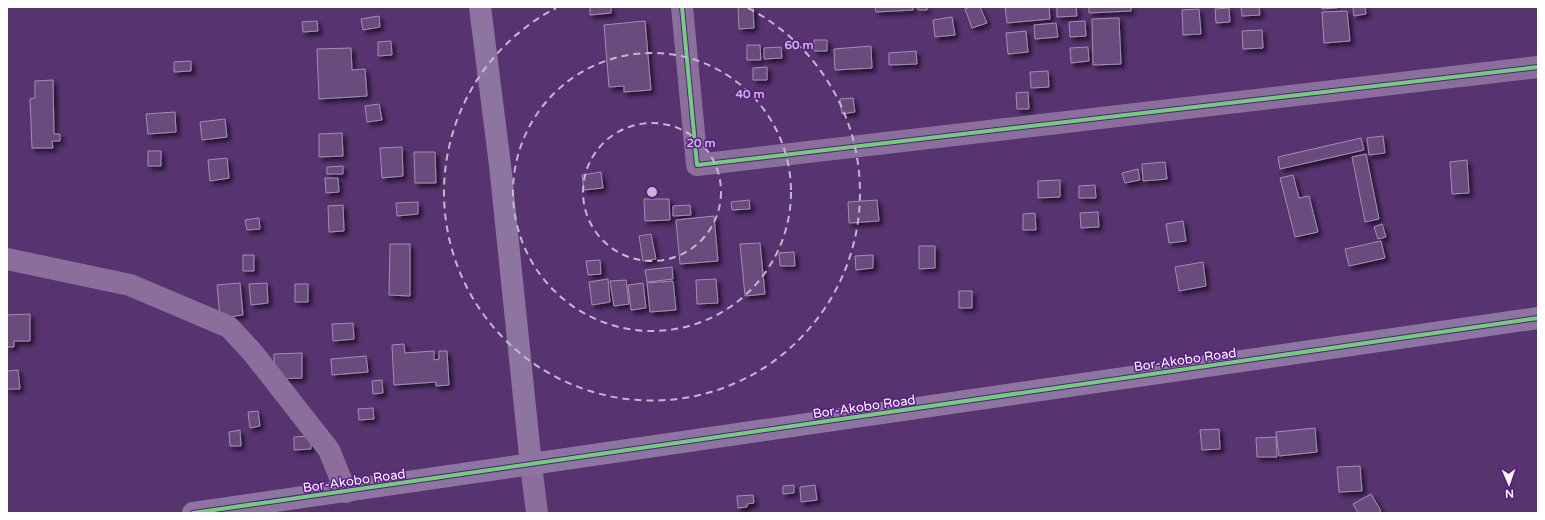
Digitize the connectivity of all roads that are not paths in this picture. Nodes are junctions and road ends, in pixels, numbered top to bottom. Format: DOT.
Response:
graph roads {
  1 [pos="480,7"];
  2 [pos="682,7"];
  3 [pos="1538,67"];
  4 [pos="7,259"];
  5 [pos="1538,318"];
  6 [pos="531,466"];
  7 [pos="346,492"];
  8 [pos="194,513"];
  9 [pos="537,513"];
  1 -- 6 [label="street"];
  2 -- 3 [label="street"];
  4 -- 7 [label="street"];
  5 -- 6 [label="street, Bor-Akobo Road"];
  6 -- 7 [label="street, Bor-Akobo Road"];
  6 -- 9 [label="street"];
  7 -- 8 [label="street, Bor-Akobo Road"];
}
